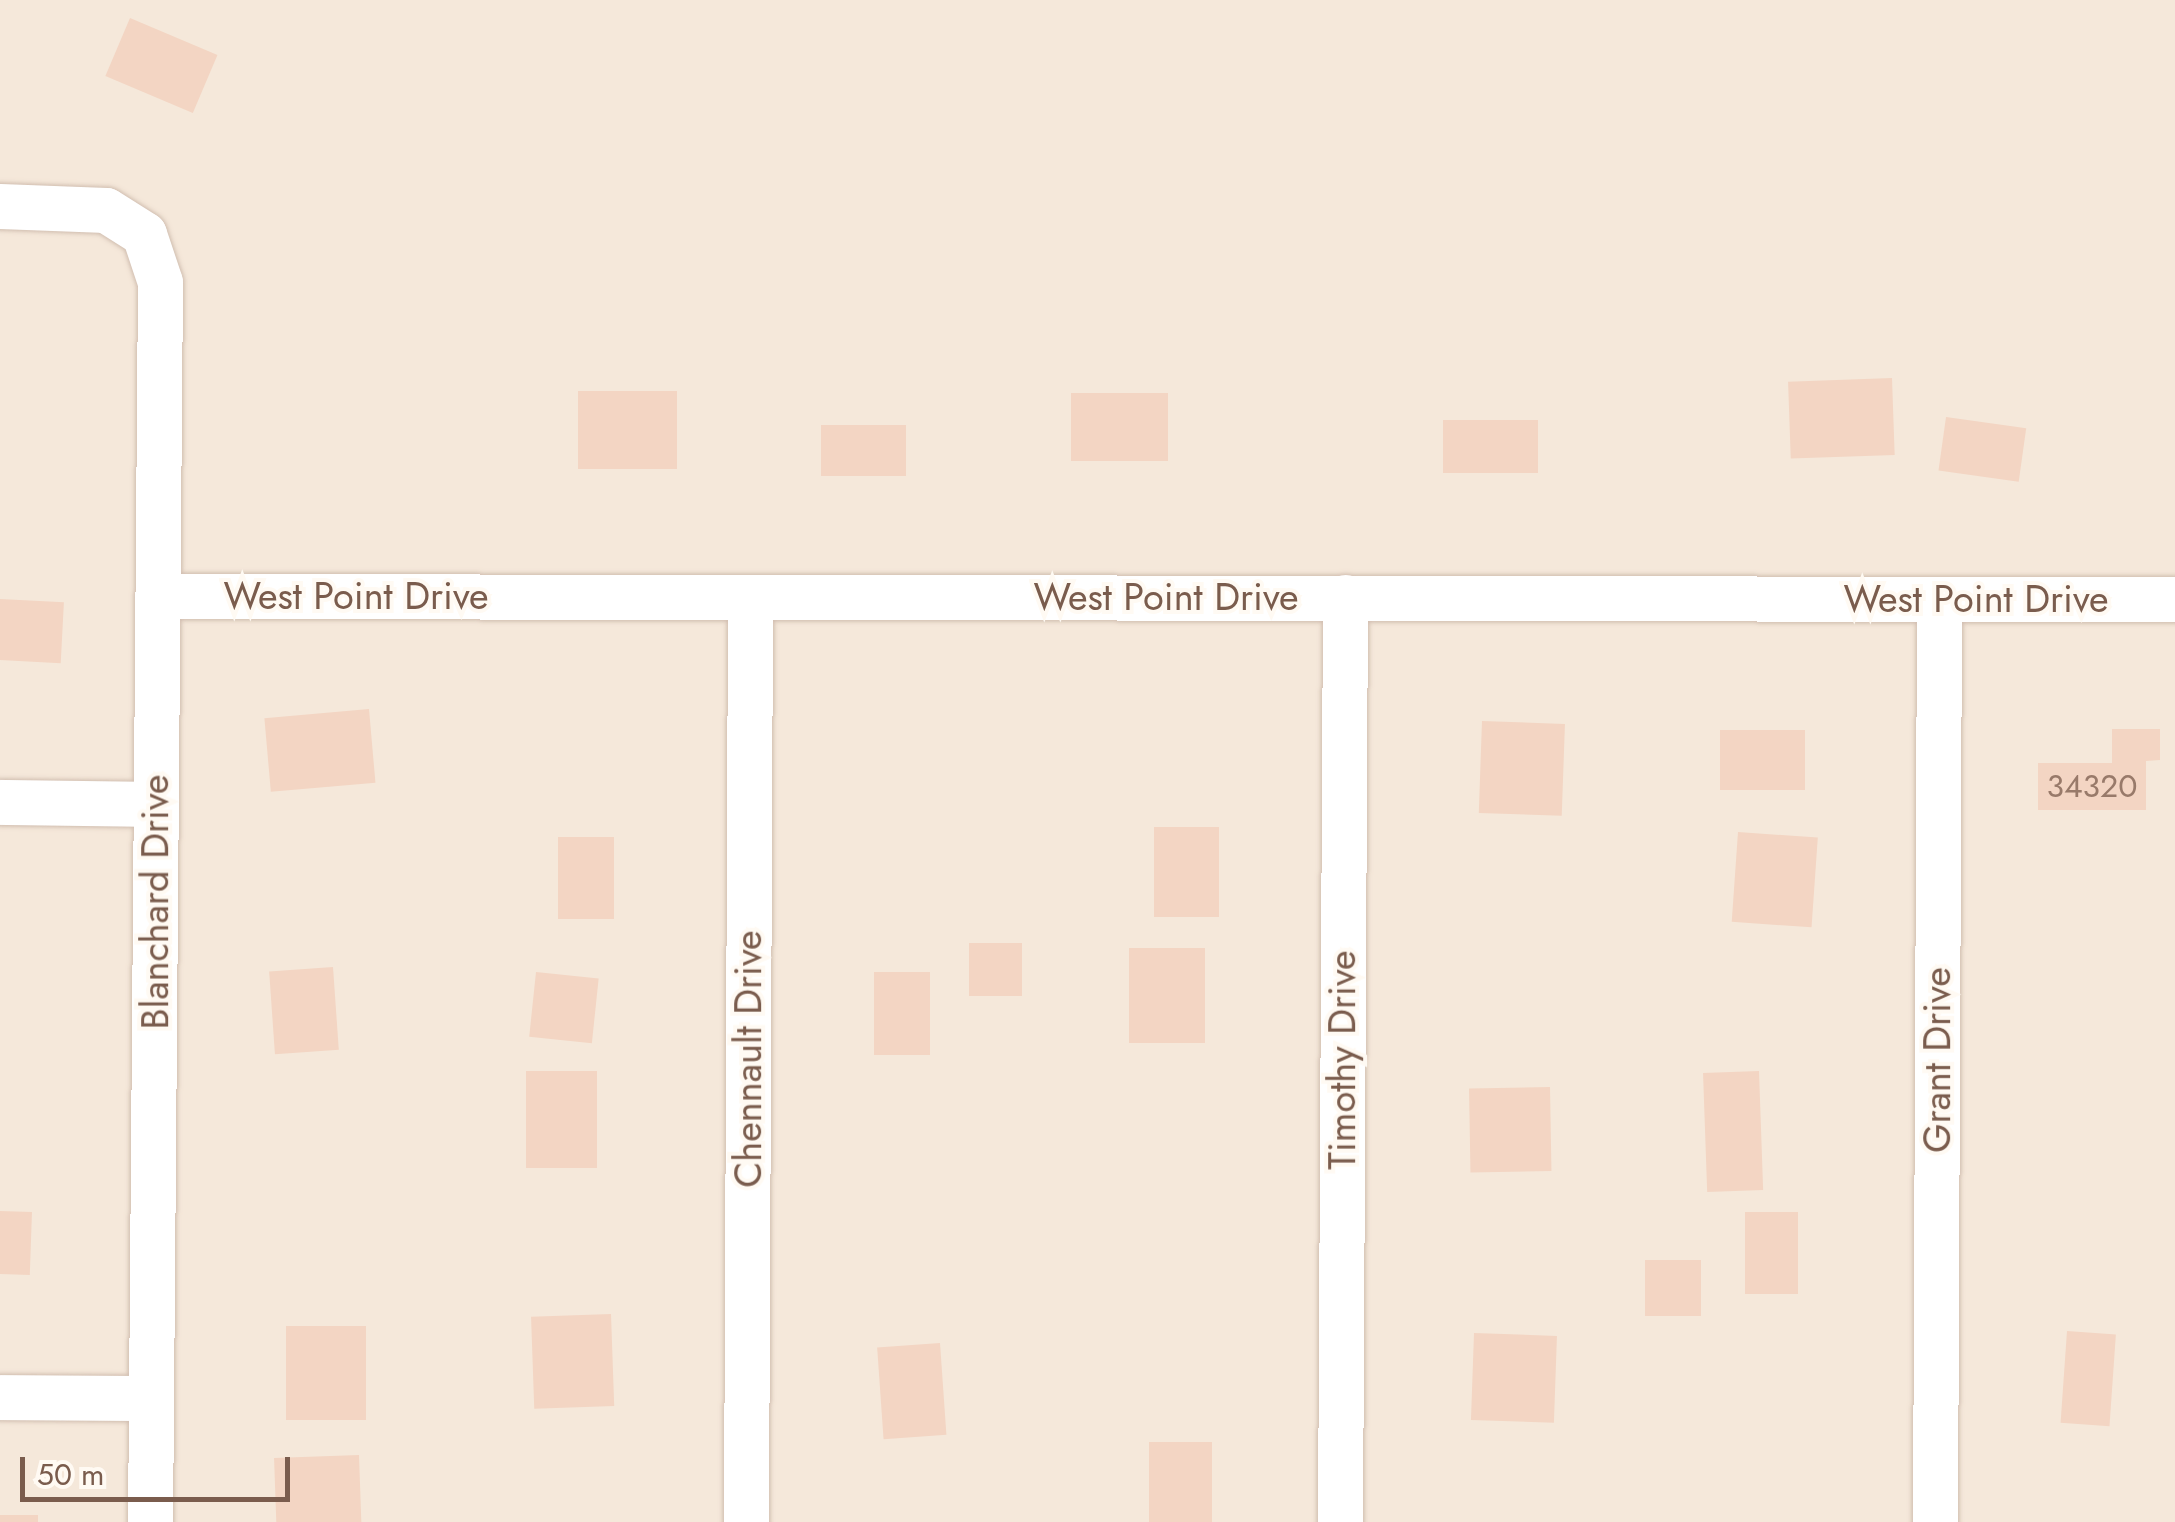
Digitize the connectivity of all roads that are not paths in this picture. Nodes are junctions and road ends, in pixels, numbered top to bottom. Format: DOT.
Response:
graph roads {
  1 [pos="0,206"];
  2 [pos="158,596"];
  3 [pos="750,597"];
  4 [pos="1345,597"];
  5 [pos="1940,598"];
  6 [pos="2175,599"];
  7 [pos="0,802"];
  8 [pos="156,804"];
  9 [pos="0,1397"];
  10 [pos="151,1398"];
  11 [pos="150,1522"];
  12 [pos="746,1522"];
  13 [pos="1340,1522"];
  14 [pos="1935,1522"];
  1 -- 2 [label="street, Blanchard Drive"];
  2 -- 3 [label="street, West Point Drive"];
  2 -- 8 [label="street, Blanchard Drive"];
  3 -- 4 [label="street, West Point Drive"];
  3 -- 12 [label="street, Chennault Drive"];
  4 -- 5 [label="street, West Point Drive"];
  4 -- 13 [label="street, Timothy Drive"];
  5 -- 6 [label="street, West Point Drive"];
  5 -- 14 [label="street, Grant Drive"];
  7 -- 8 [label="street"];
  8 -- 10 [label="street, Blanchard Drive"];
  9 -- 10 [label="street"];
  10 -- 11 [label="street, Blanchard Drive"];
}
